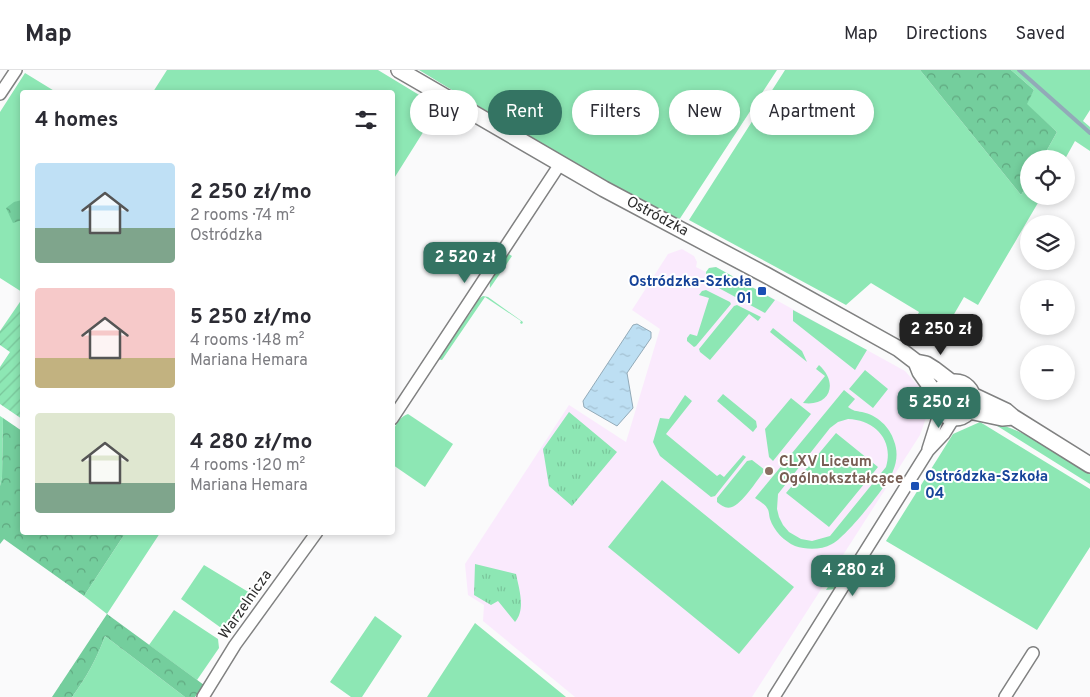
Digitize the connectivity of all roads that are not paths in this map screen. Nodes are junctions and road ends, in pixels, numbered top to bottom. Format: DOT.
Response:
graph roads {
  1 [pos="16,70"];
  2 [pos="399,70"];
  3 [pos="0,94"];
  4 [pos="560,164"];
  5 [pos="916,362"];
  6 [pos="951,382"];
  7 [pos="972,395"];
  8 [pos="938,404"];
  9 [pos="969,412"];
  10 [pos="395,414"];
  11 [pos="1012,417"];
  12 [pos="954,418"];
  13 [pos="928,451"];
  14 [pos="1090,465"];
  15 [pos="315,535"];
  16 [pos="1034,653"];
  17 [pos="203,697"];
  18 [pos="774,697"];
  19 [pos="1005,697"];
  1 -- 3 [label="street"];
  2 -- 4 [label="street, Ostródzka"];
  4 -- 5 [label="street, Ostródzka"];
  4 -- 10 [label="street"];
  5 -- 6 [label="street, Ostródzka"];
  5 -- 8 [label="street, Ostródzka"];
  6 -- 7 [label="street"];
  6 -- 8 [label="street"];
  7 -- 9 [label="street"];
  7 -- 11 [label="street"];
  8 -- 12 [label="street"];
  8 -- 13 [label="street"];
  9 -- 11 [label="street"];
  9 -- 12 [label="street"];
  11 -- 14 [label="street"];
  12 -- 13 [label="street"];
  13 -- 18 [label="street"];
  15 -- 17 [label="street, Warzelnicza"];
  16 -- 19 [label="street"];
}
